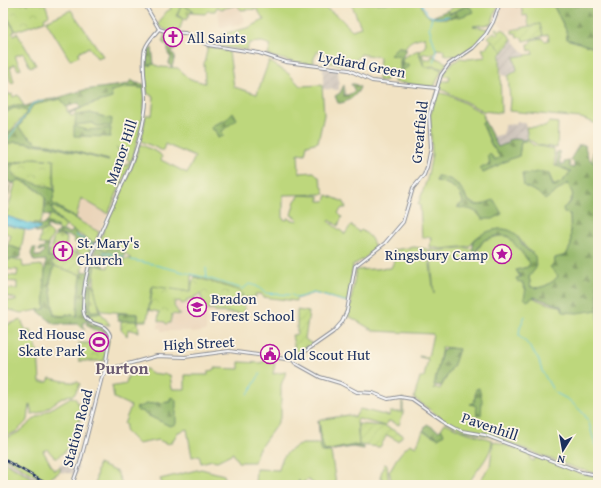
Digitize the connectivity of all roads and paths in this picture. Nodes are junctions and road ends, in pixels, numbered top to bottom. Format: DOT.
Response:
graph roads {
  1 [pos="144,3"];
  2 [pos="500,3"];
  3 [pos="159,29"];
  4 [pos="436,88"];
  5 [pos="293,360"];
  6 [pos="104,370"];
  7 [pos="109,370"];
  8 [pos="104,374"];
  9 [pos="102,378"];
  10 [pos="598,475"];
  11 [pos="72,485"];
  1 -- 3 [label="street"];
  2 -- 4 [label="street, Greatfield"];
  3 -- 4 [label="street, Lydiard Green"];
  3 -- 6 [label="street, Manor Hill"];
  4 -- 5 [label="street, Greatfield"];
  5 -- 7 [label="street, High Street"];
  5 -- 10 [label="street, Pavenhill"];
  6 -- 7 [label="street, High Street"];
  6 -- 8 [label="street, Manor Hill"];
  7 -- 8 [label="street, High Street"];
  8 -- 9 [label="street, High Street"];
  9 -- 11 [label="street, Station Road"];
}
